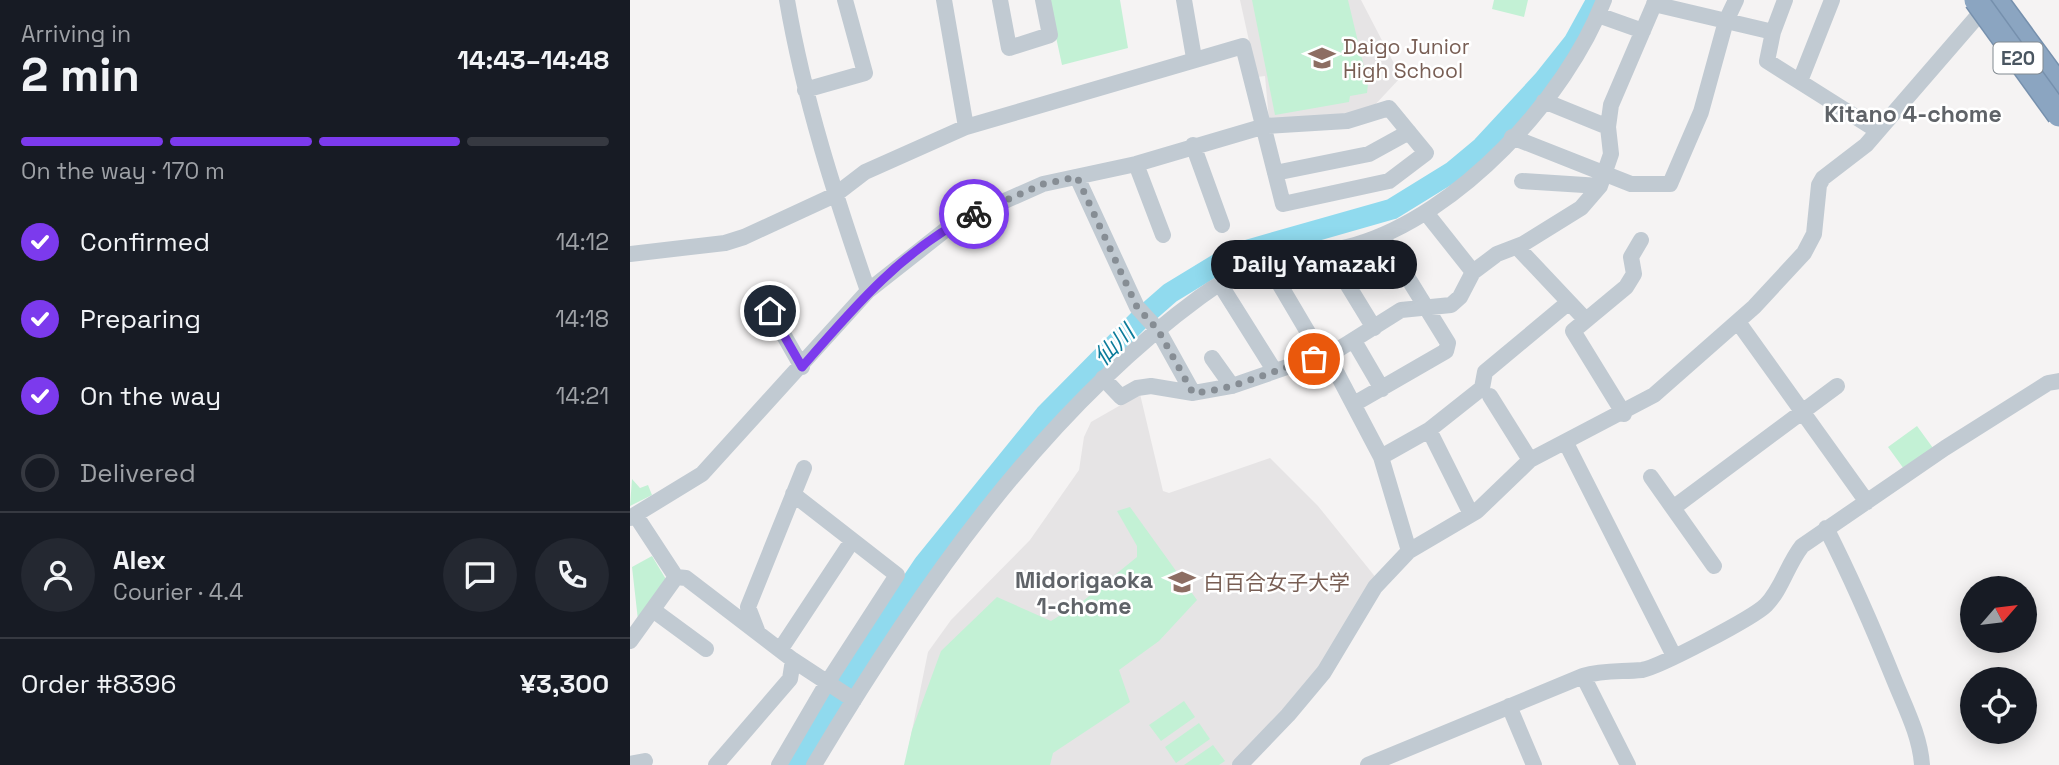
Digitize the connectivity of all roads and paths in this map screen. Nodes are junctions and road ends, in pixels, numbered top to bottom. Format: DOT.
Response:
graph roads {
  1 [pos="787,0"];
  2 [pos="845,0"];
  3 [pos="944,0"];
  4 [pos="1000,0"];
  5 [pos="1043,0"];
  6 [pos="1184,0"];
  7 [pos="1736,0"];
  8 [pos="1785,0"];
  9 [pos="1832,0"];
  10 [pos="1976,0"];
  11 [pos="1994,0"];
  12 [pos="1655,2"];
  13 [pos="1601,7"];
  14 [pos="1726,21"];
  15 [pos="1643,31"];
  16 [pos="1773,32"];
  17 [pos="1194,58"];
  18 [pos="1800,82"];
  19 [pos="2059,86"];
  20 [pos="805,90"];
  21 [pos="1544,101"];
  22 [pos="2059,116"];
  23 [pos="1265,126"];
  24 [pos="966,127"];
  25 [pos="1608,127"];
  26 [pos="1878,131"];
  27 [pos="1409,132"];
  28 [pos="1511,137"];
  29 [pos="1193,145"];
  30 [pos="1136,164"];
  31 [pos="1275,173"];
  32 [pos="1077,177"];
  33 [pos="1522,181"];
  34 [pos="1603,181"];
  35 [pos="835,195"];
  36 [pos="1427,214"];
  37 [pos="1222,225"];
  38 [pos="1163,235"];
  39 [pos="1382,236"];
  40 [pos="1641,240"];
  41 [pos="1517,247"];
  42 [pos="1327,251"];
  43 [pos="630,254"];
  44 [pos="1267,263"];
  45 [pos="1473,272"];
  46 [pos="1220,284"];
  47 [pos="868,290"];
  48 [pos="759,292"];
  49 [pos="1569,302"];
  50 [pos="1428,308"];
  51 [pos="1584,318"];
  52 [pos="1738,323"];
  53 [pos="1156,327"];
  54 [pos="1374,328"];
  55 [pos="1354,341"];
  56 [pos="1325,355"];
  57 [pos="1212,358"];
  58 [pos="802,367"];
  59 [pos="1274,370"];
  60 [pos="1103,378"];
  61 [pos="2059,381"];
  62 [pos="1232,386"];
  63 [pos="1837,387"];
  64 [pos="1381,389"];
  65 [pos="1193,393"];
  66 [pos="1490,396"];
  67 [pos="1354,404"];
  68 [pos="1800,412"];
  69 [pos="1624,414"];
  70 [pos="1429,430"];
  71 [pos="1573,439"];
  72 [pos="1381,457"];
  73 [pos="1530,460"];
  74 [pos="804,468"];
  75 [pos="1651,477"];
  76 [pos="793,494"];
  77 [pos="1867,502"];
  78 [pos="1672,508"];
  79 [pos="1471,514"];
  80 [pos="633,517"];
  81 [pos="1826,528"];
  82 [pos="852,541"];
  83 [pos="1409,551"];
  84 [pos="1714,566"];
  85 [pos="676,577"];
  86 [pos="653,610"];
  87 [pos="759,635"];
  88 [pos="630,641"];
  89 [pos="706,649"];
  90 [pos="786,655"];
  91 [pos="1674,656"];
  92 [pos="1583,676"];
  93 [pos="829,685"];
  94 [pos="851,698"];
  95 [pos="1509,706"];
  96 [pos="716,765"];
  97 [pos="779,765"];
  98 [pos="814,765"];
  99 [pos="1240,765"];
  100 [pos="1368,765"];
  101 [pos="1534,765"];
  102 [pos="1628,765"];
  103 [pos="1922,765"];
  1 -- 20 [label="street"];
  2 -- 20 [label="street"];
  3 -- 24 [label="street"];
  4 -- 5 [label="street"];
  6 -- 17 [label="street"];
  7 -- 14 [label="street"];
  8 -- 16 [label="street"];
  9 -- 18 [label="street"];
  10 -- 22 [label="highway, E20, bridge"];
  11 -- 19 [label="highway, E20"];
  11 -- 26 [label="street"];
  12 -- 14 [label="street"];
  12 -- 15 [label="street"];
  13 -- 15 [label="street"];
  13 -- 21 [label="street"];
  14 -- 16 [label="street"];
  14 -- 34 [label="street"];
  15 -- 25 [label="street"];
  16 -- 18 [label="street"];
  17 -- 23 [label="street"];
  17 -- 24 [label="street"];
  18 -- 26 [label="street"];
  20 -- 35 [label="street"];
  21 -- 25 [label="street"];
  21 -- 28 [label="street"];
  23 -- 27 [label="street"];
  23 -- 29 [label="street"];
  23 -- 31 [label="street"];
  24 -- 35 [label="street"];
  25 -- 34 [label="street"];
  26 -- 52 [label="street"];
  27 -- 31 [label="street"];
  27 -- 31 [label="street"];
  28 -- 34 [label="street"];
  28 -- 36 [label="street"];
  29 -- 30 [label="street"];
  29 -- 37 [label="street"];
  30 -- 32 [label="street"];
  30 -- 38 [label="street"];
  32 -- 47 [label="street"];
  32 -- 53 [label="street"];
  33 -- 34 [label="street"];
  34 -- 41 [label="street"];
  35 -- 43 [label="street"];
  35 -- 47 [label="street"];
  36 -- 39 [label="street"];
  36 -- 45 [label="street"];
  39 -- 42 [label="street"];
  39 -- 50 [label="street"];
  40 -- 51 [label="street"];
  41 -- 45 [label="street"];
  41 -- 49 [label="street"];
  42 -- 44 [label="street"];
  42 -- 54 [label="street"];
  44 -- 46 [label="street"];
  44 -- 56 [label="street"];
  45 -- 50 [label="street"];
  46 -- 53 [label="street"];
  46 -- 59 [label="street"];
  47 -- 58 [label="street"];
  48 -- 58 [label="street"];
  49 -- 51 [label="street"];
  49 -- 70 [label="street"];
  50 -- 54 [label="street"];
  50 -- 64 [label="street"];
  51 -- 69 [label="street"];
  52 -- 68 [label="street"];
  52 -- 69 [label="street"];
  53 -- 60 [label="street"];
  53 -- 65 [label="street"];
  54 -- 55 [label="street"];
  55 -- 56 [label="street"];
  55 -- 64 [label="street"];
  56 -- 59 [label="street"];
  56 -- 67 [label="street"];
  57 -- 62 [label="street"];
  58 -- 80 [label="street"];
  59 -- 62 [label="street"];
  60 -- 65 [label="street"];
  60 -- 94 [label="street"];
  61 -- 77 [label="street"];
  62 -- 65 [label="street"];
  63 -- 68 [label="street"];
  64 -- 67 [label="street"];
  66 -- 73 [label="street"];
  67 -- 72 [label="street"];
  68 -- 77 [label="street"];
  68 -- 78 [label="street"];
  69 -- 71 [label="street"];
  70 -- 72 [label="street"];
  70 -- 79 [label="street"];
  71 -- 73 [label="street"];
  71 -- 91 [label="street"];
  72 -- 83 [label="street"];
  73 -- 79 [label="street"];
  74 -- 76 [label="street"];
  75 -- 78 [label="street"];
  76 -- 82 [label="street"];
  76 -- 87 [label="street"];
  77 -- 81 [label="street"];
  78 -- 84 [label="street"];
  79 -- 83 [label="street"];
  80 -- 85 [label="street"];
  81 -- 91 [label="street"];
  81 -- 103 [label="street"];
  82 -- 90 [label="street"];
  82 -- 93 [label="street"];
  83 -- 99 [label="street"];
  85 -- 86 [label="street"];
  85 -- 87 [label="street"];
  86 -- 88 [label="street"];
  86 -- 89 [label="street"];
  87 -- 90 [label="street"];
  90 -- 93 [label="street"];
  90 -- 96 [label="street"];
  91 -- 92 [label="street"];
  92 -- 95 [label="street"];
  92 -- 102 [label="street"];
  93 -- 94 [label="street"];
  93 -- 97 [label="street"];
  94 -- 98 [label="street"];
  95 -- 100 [label="street"];
  95 -- 101 [label="street"];
}
